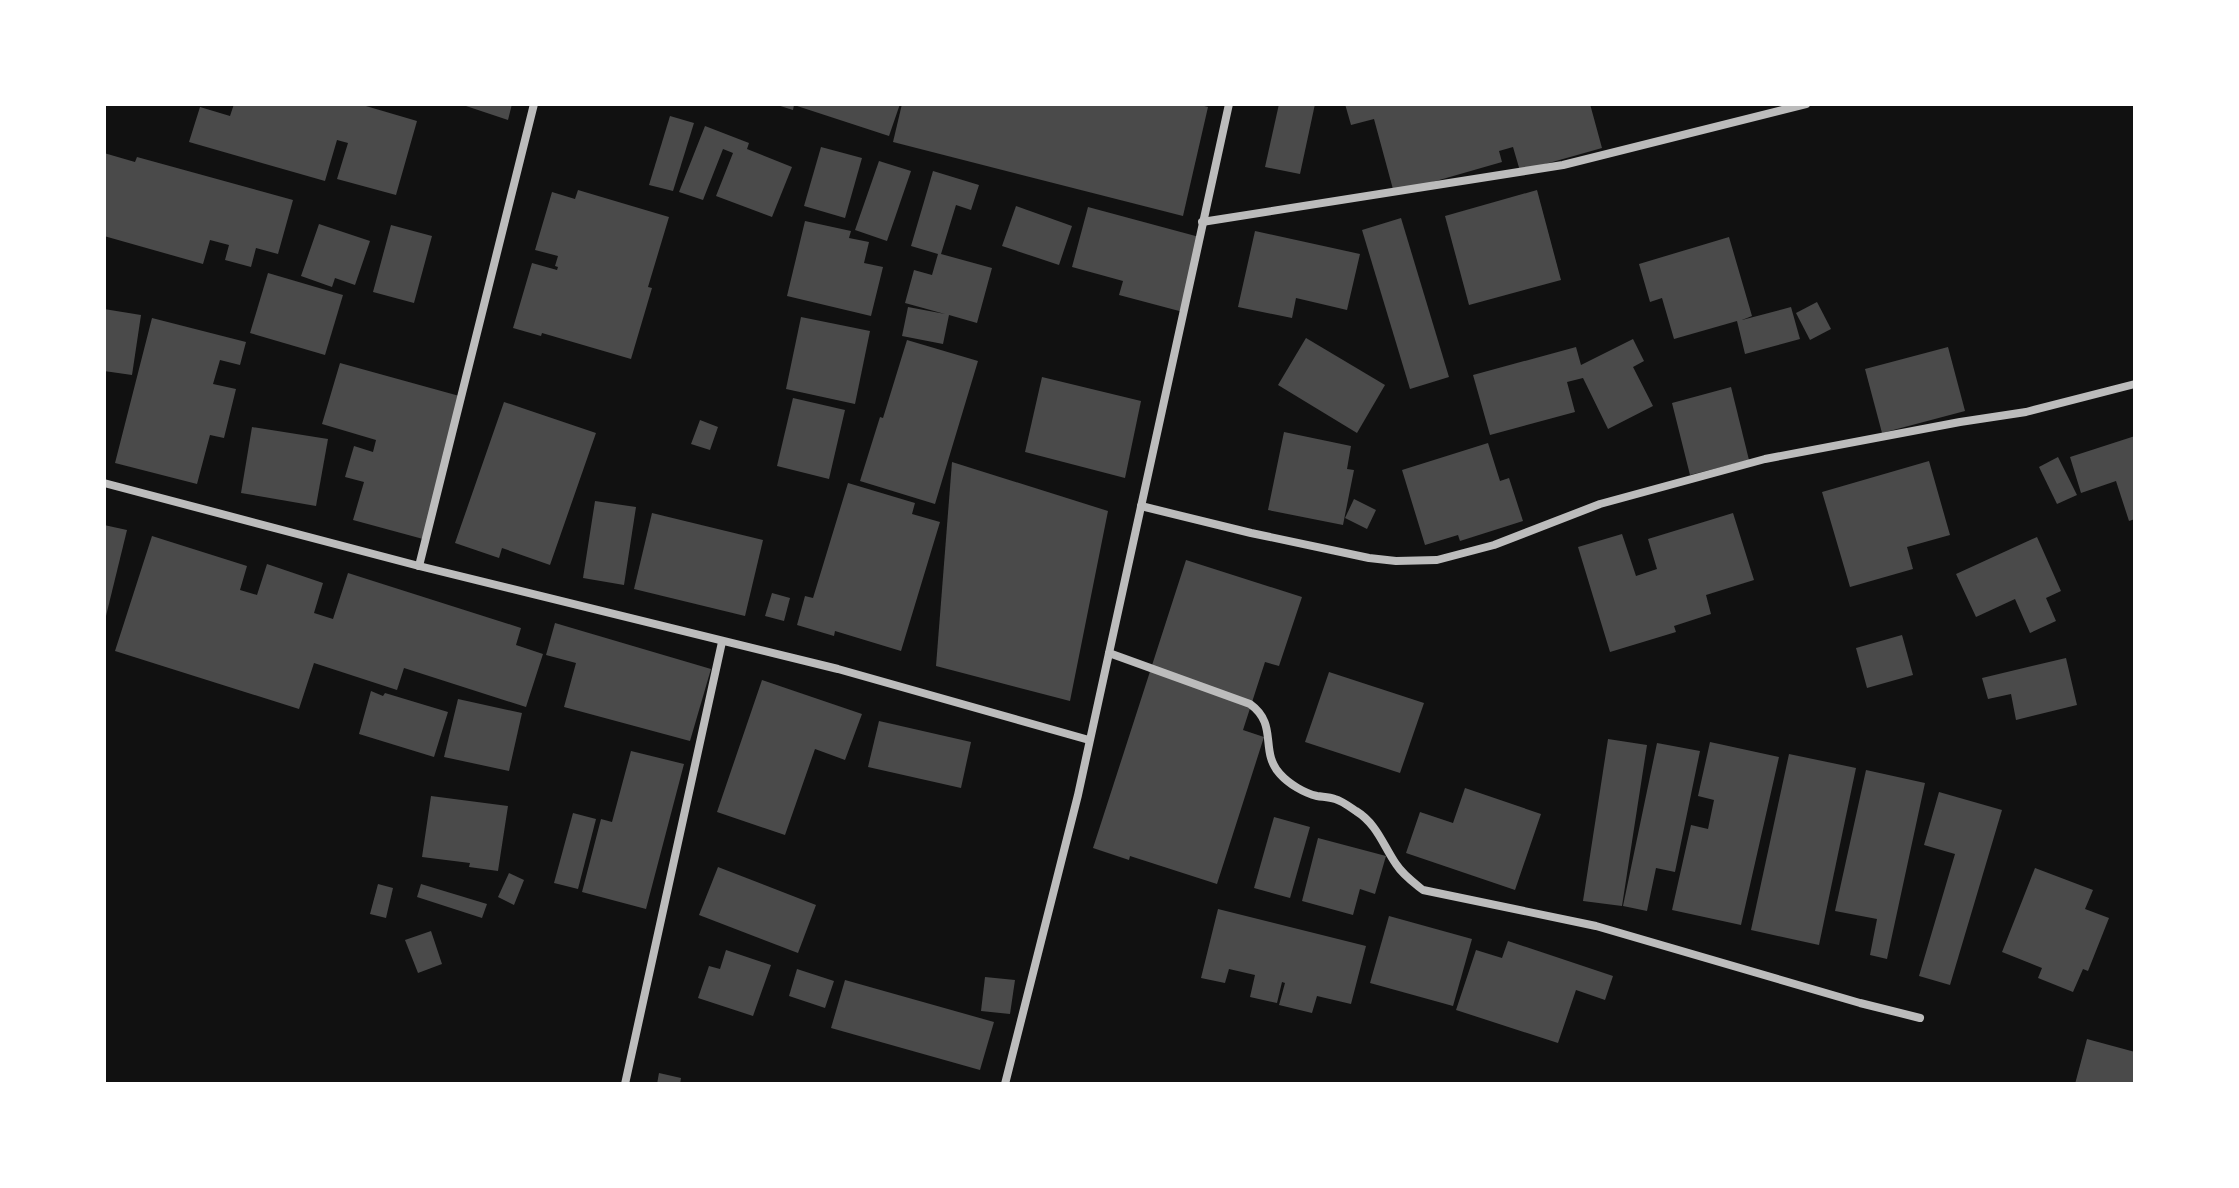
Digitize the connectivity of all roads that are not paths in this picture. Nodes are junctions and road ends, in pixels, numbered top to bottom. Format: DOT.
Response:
graph roads {
  1 [pos="534,104"];
  2 [pos="1229,104"];
  3 [pos="1806,104"];
  4 [pos="1202,222"];
  5 [pos="2135,384"];
  6 [pos="104,483"];
  7 [pos="1141,506"];
  8 [pos="419,566"];
  9 [pos="722,642"];
  10 [pos="1109,653"];
  11 [pos="1089,740"];
  12 [pos="1920,1018"];
  13 [pos="625,1084"];
  14 [pos="1005,1084"];
  1 -- 8 [label="street"];
  2 -- 4 [label="street"];
  3 -- 4 [label="street"];
  4 -- 7 [label="street"];
  5 -- 7 [label="street"];
  6 -- 8 [label="street"];
  7 -- 10 [label="street"];
  8 -- 9 [label="street"];
  9 -- 11 [label="street"];
  9 -- 13 [label="street"];
  10 -- 11 [label="street"];
  10 -- 12 [label="street"];
  11 -- 14 [label="street"];
}
